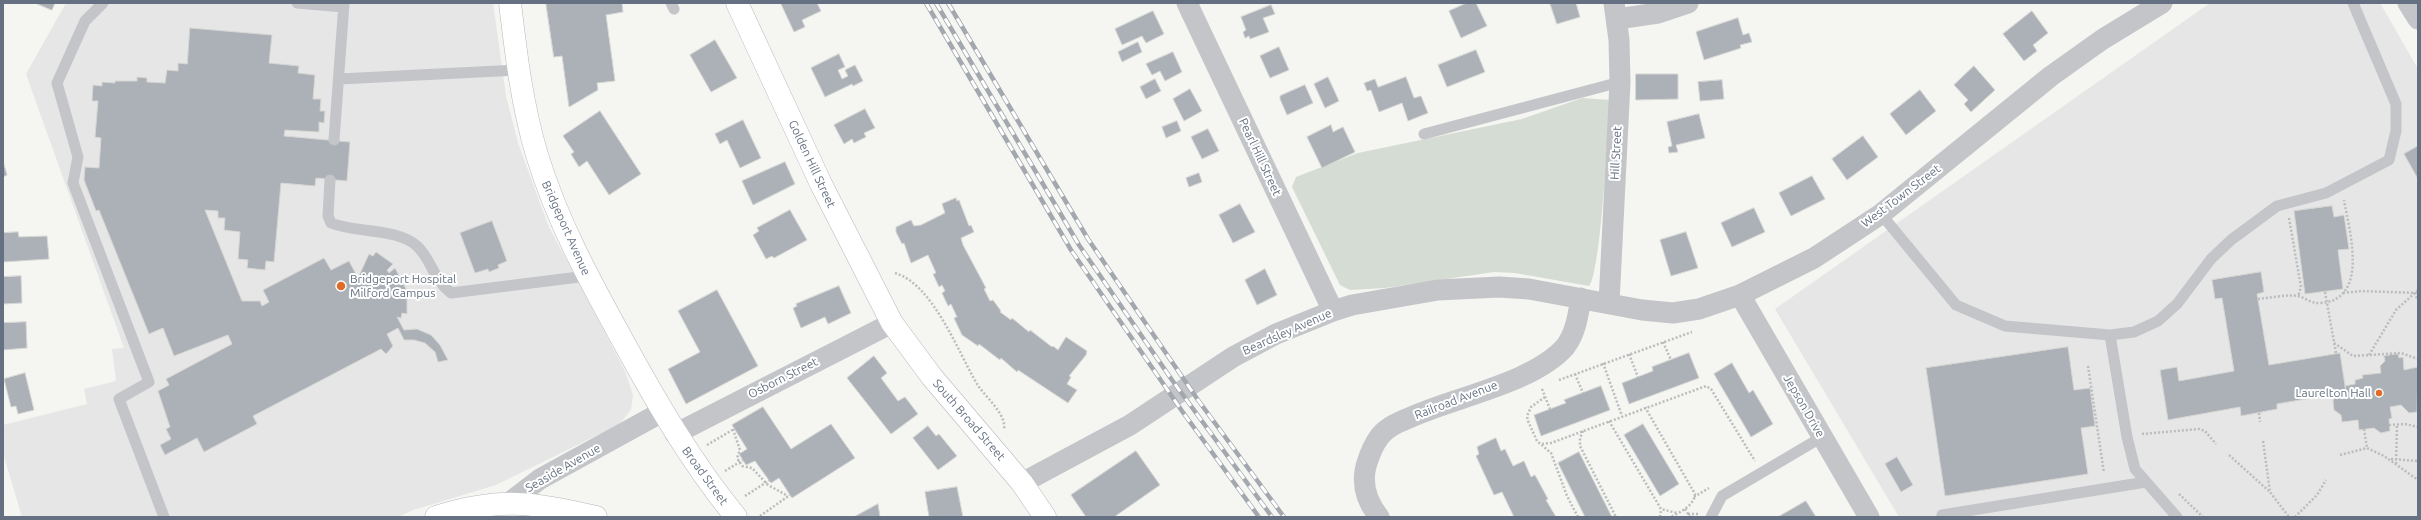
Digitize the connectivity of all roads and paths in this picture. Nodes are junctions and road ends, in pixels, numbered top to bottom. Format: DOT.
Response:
graph roads {
  1 [pos="103,3"];
  2 [pos="297,3"];
  3 [pos="510,3"];
  4 [pos="737,3"];
  5 [pos="1187,3"];
  6 [pos="1688,3"];
  7 [pos="2162,3"];
  8 [pos="2353,3"];
  9 [pos="2408,3"];
  10 [pos="344,5"];
  11 [pos="1615,11"];
  12 [pos="2418,20"];
  13 [pos="518,70"];
  14 [pos="339,79"];
  15 [pos="1620,82"];
  16 [pos="1424,134"];
  17 [pos="334,140"];
  18 [pos="330,180"];
  19 [pos="2341,185"];
  20 [pos="2286,203"];
  21 [pos="1881,214"];
  22 [pos="895,273"];
  23 [pos="587,276"];
  24 [pos="2418,290"];
  25 [pos="2325,292"];
  26 [pos="2343,293"];
  27 [pos="2414,293"];
  28 [pos="2418,293"];
  29 [pos="1740,295"];
  30 [pos="2298,296"];
  31 [pos="1581,298"];
  32 [pos="2258,299"];
  33 [pos="2418,300"];
  34 [pos="2327,302"];
  35 [pos="1608,303"];
  36 [pos="1333,311"];
  37 [pos="892,323"];
  38 [pos="1696,330"];
  39 [pos="2110,335"];
  40 [pos="1663,342"];
  41 [pos="2334,343"];
  42 [pos="1629,354"];
  43 [pos="2336,354"];
  44 [pos="2369,355"];
  45 [pos="2418,359"];
  46 [pos="1671,360"];
  47 [pos="1603,364"];
  48 [pos="2088,366"];
  49 [pos="1575,374"];
  50 [pos="1638,377"];
  51 [pos="1555,381"];
  52 [pos="1548,384"];
  53 [pos="1583,393"];
  54 [pos="1545,397"];
  55 [pos="1645,408"];
  56 [pos="1550,409"];
  57 [pos="662,412"];
  58 [pos="2259,413"];
  59 [pos="1622,416"];
  60 [pos="1609,420"];
  61 [pos="2260,422"];
  62 [pos="2397,424"];
  63 [pos="2389,425"];
  64 [pos="2418,427"];
  65 [pos="2364,429"];
  66 [pos="1584,430"];
  67 [pos="675,434"];
  68 [pos="2135,435"];
  69 [pos="1822,437"];
  70 [pos="2263,441"];
  71 [pos="1542,444"];
  72 [pos="2216,444"];
  73 [pos="707,445"];
  74 [pos="993,447"];
  75 [pos="2366,448"];
  76 [pos="2229,455"];
  77 [pos="2340,455"];
  78 [pos="743,460"];
  79 [pos="1755,461"];
  80 [pos="2418,461"];
  81 [pos="740,462"];
  82 [pos="2396,462"];
  83 [pos="725,471"];
  84 [pos="2105,473"];
  85 [pos="770,480"];
  86 [pos="2326,480"];
  87 [pos="2418,480"];
  88 [pos="2146,482"];
  89 [pos="766,483"];
  90 [pos="1022,483"];
  91 [pos="1714,485"];
  92 [pos="2270,492"];
  93 [pos="2179,494"];
  94 [pos="744,496"];
  95 [pos="1694,497"];
  96 [pos="510,502"];
  97 [pos="1661,509"];
  98 [pos="1685,509"];
  99 [pos="1991,512"];
  100 [pos="1678,513"];
  101 [pos="1942,514"];
  102 [pos="760,516"];
  103 [pos="164,517"];
  104 [pos="436,517"];
  105 [pos="596,517"];
  106 [pos="736,517"];
  107 [pos="1045,517"];
  108 [pos="1379,517"];
  109 [pos="1578,517"];
  110 [pos="1616,517"];
  111 [pos="1660,517"];
  112 [pos="1671,517"];
  113 [pos="1690,517"];
  114 [pos="1711,517"];
  115 [pos="1869,517"];
  116 [pos="2177,517"];
  117 [pos="2202,517"];
  118 [pos="2289,517"];
  119 [pos="2295,517"];
  1 -- 103 [label="lane"];
  2 -- 10 [label="lane"];
  3 -- 13 [label="main road, Bridgeport Avenue"];
  4 -- 37 [label="main road, Golden Hill Street"];
  5 -- 36 [label="street, Pearl Hill Street"];
  6 -- 11 [label="street"];
  7 -- 21 [label="street, West Town Street"];
  8 -- 19 [label="lane"];
  9 -- 12 [label="street"];
  10 -- 14 [label="lane"];
  11 -- 15 [label="street, Hill Street"];
  13 -- 14 [label="lane"];
  13 -- 23 [label="main road, Bridgeport Avenue"];
  14 -- 17 [label="lane"];
  15 -- 16 [label="lane"];
  15 -- 35 [label="street, Hill Street"];
  18 -- 23 [label="lane"];
  19 -- 20 [label="lane"];
  19 -- 26 [label="path"];
  20 -- 30 [label="path"];
  20 -- 39 [label="lane"];
  21 -- 29 [label="street, West Town Street"];
  21 -- 39 [label="lane"];
  22 -- 74 [label="path"];
  23 -- 57 [label="main road, Bridgeport Avenue"];
  24 -- 27 [label="path"];
  25 -- 34 [label="path"];
  26 -- 27 [label="path"];
  26 -- 34 [label="path"];
  27 -- 28 [label="path"];
  27 -- 33 [label="path"];
  27 -- 44 [label="path"];
  29 -- 35 [label="street, West Town Street"];
  29 -- 69 [label="street, Jepson Drive"];
  30 -- 32 [label="path"];
  30 -- 34 [label="path"];
  31 -- 35 [label="street, Beardsley Avenue"];
  31 -- 36 [label="street, Beardsley Avenue"];
  31 -- 108 [label="street, Railroad Avenue"];
  34 -- 41 [label="path"];
  36 -- 90 [label="street, Beardsley Avenue"];
  37 -- 67 [label="street, Osborn Street"];
  37 -- 74 [label="main road, South Broad Street"];
  38 -- 40 [label="path"];
  39 -- 88 [label="lane"];
  40 -- 42 [label="path"];
  40 -- 46 [label="path"];
  41 -- 43 [label="path"];
  41 -- 44 [label="path"];
  42 -- 47 [label="path"];
  42 -- 50 [label="path"];
  44 -- 45 [label="path"];
  47 -- 49 [label="path"];
  47 -- 59 [label="path"];
  48 -- 84 [label="path"];
  49 -- 51 [label="path"];
  49 -- 53 [label="path"];
  52 -- 54 [label="path"];
  54 -- 56 [label="path"];
  54 -- 71 [label="path"];
  55 -- 59 [label="path"];
  55 -- 79 [label="path"];
  55 -- 95 [label="path"];
  57 -- 67 [label="main road, Bridgeport Avenue"];
  57 -- 96 [label="street, Seaside Avenue"];
  58 -- 61 [label="path"];
  59 -- 60 [label="path"];
  60 -- 66 [label="path"];
  60 -- 97 [label="path"];
  62 -- 63 [label="path"];
  62 -- 64 [label="path"];
  62 -- 82 [label="path"];
  65 -- 75 [label="path"];
  66 -- 71 [label="path"];
  66 -- 110 [label="path"];
  67 -- 106 [label="main road, Broad Street"];
  68 -- 72 [label="path"];
  69 -- 114 [label="lane"];
  69 -- 115 [label="street, Jepson Drive"];
  70 -- 92 [label="path"];
  71 -- 109 [label="path"];
  73 -- 81 [label="path"];
  74 -- 90 [label="main road, South Broad Street"];
  75 -- 77 [label="path"];
  75 -- 82 [label="path"];
  76 -- 92 [label="path"];
  78 -- 81 [label="path"];
  80 -- 82 [label="path"];
  81 -- 83 [label="path"];
  81 -- 89 [label="path"];
  82 -- 87 [label="path"];
  85 -- 89 [label="path"];
  86 -- 119 [label="path"];
  88 -- 99 [label="lane"];
  88 -- 116 [label="lane"];
  89 -- 94 [label="path"];
  89 -- 102 [label="path"];
  90 -- 107 [label="main road, South Broad Street"];
  91 -- 95 [label="path"];
  92 -- 118 [label="path"];
  93 -- 117 [label="path"];
  95 -- 98 [label="path"];
  96 -- 104 [label="main road, Seaside Avenue"];
  96 -- 105 [label="main road"];
  97 -- 100 [label="path"];
  97 -- 111 [label="path"];
  98 -- 100 [label="path"];
  98 -- 113 [label="path"];
  99 -- 101 [label="lane"];
  100 -- 112 [label="path"];
}
